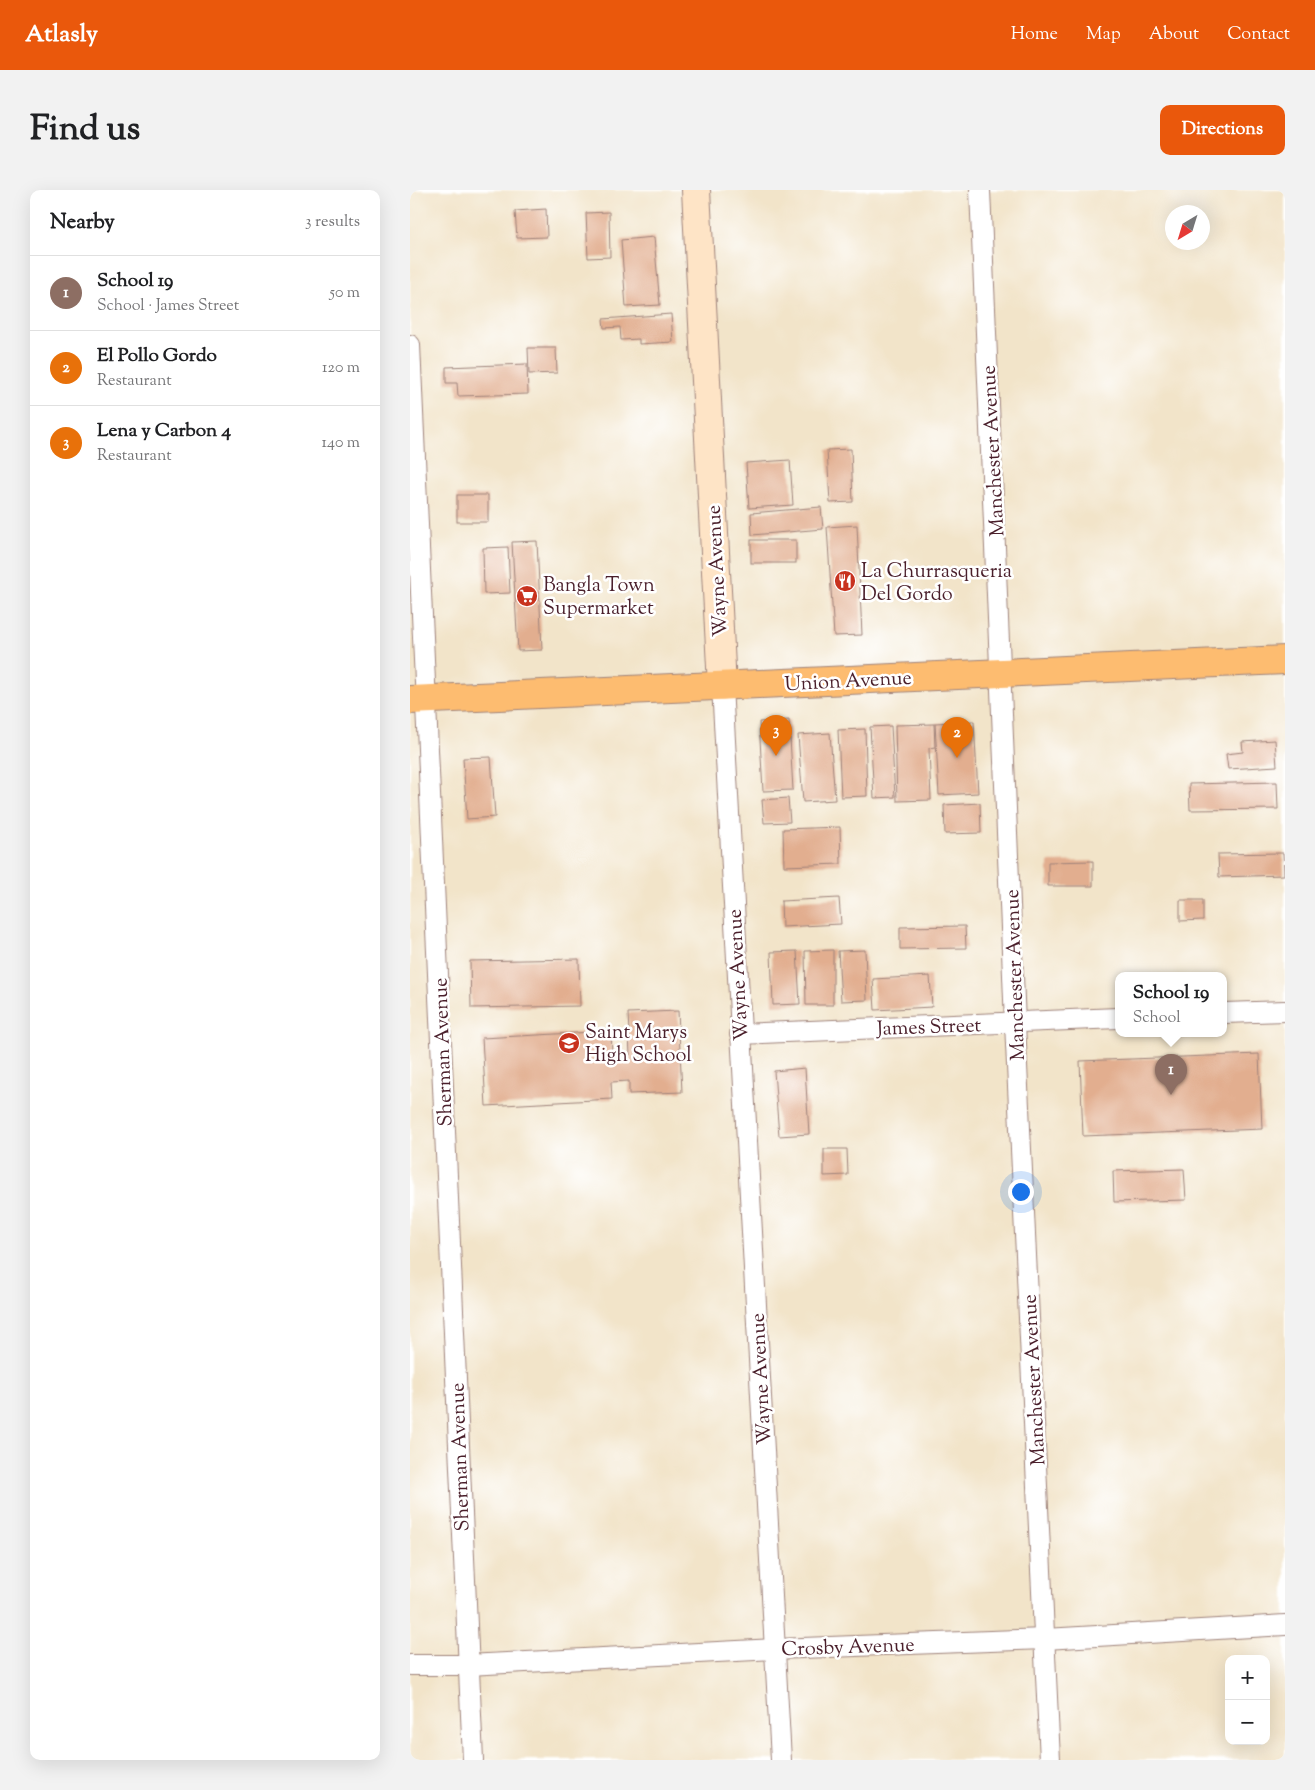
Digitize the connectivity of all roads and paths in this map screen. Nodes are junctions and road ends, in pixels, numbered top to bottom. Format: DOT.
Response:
graph roads {
  1 [pos="696,190"];
  2 [pos="980,190"];
  3 [pos="410,345"];
  4 [pos="1285,660"];
  5 [pos="1002,673"];
  6 [pos="722,686"];
  7 [pos="418,699"];
  8 [pos="1285,1011"];
  9 [pos="1227,1014"];
  10 [pos="1115,1018"];
  11 [pos="1015,1022"];
  12 [pos="740,1034"];
  13 [pos="1285,1625"];
  14 [pos="1045,1639"];
  15 [pos="775,1649"];
  16 [pos="410,1665"];
  17 [pos="468,1665"];
  18 [pos="474,1760"];
  19 [pos="781,1760"];
  20 [pos="1050,1760"];
  1 -- 6 [label="main road, Wayne Avenue"];
  2 -- 5 [label="street, Manchester Avenue"];
  3 -- 7 [label="street, Sherman Avenue"];
  4 -- 5 [label="main road, Union Avenue"];
  5 -- 6 [label="main road, Union Avenue"];
  5 -- 11 [label="street, Manchester Avenue"];
  6 -- 7 [label="main road, Union Avenue"];
  6 -- 12 [label="street, Wayne Avenue"];
  7 -- 17 [label="street, Sherman Avenue"];
  8 -- 9 [label="street"];
  10 -- 11 [label="street, James Street"];
  11 -- 12 [label="street, James Street"];
  11 -- 14 [label="street, Manchester Avenue"];
  12 -- 15 [label="street, Wayne Avenue"];
  13 -- 14 [label="street, Crosby Avenue"];
  14 -- 15 [label="street, Crosby Avenue"];
  14 -- 20 [label="street, Manchester Avenue"];
  15 -- 17 [label="street, Crosby Avenue"];
  15 -- 19 [label="street, Wayne Avenue"];
  16 -- 17 [label="street, Crosby Avenue"];
  17 -- 18 [label="street, Sherman Avenue"];
}
